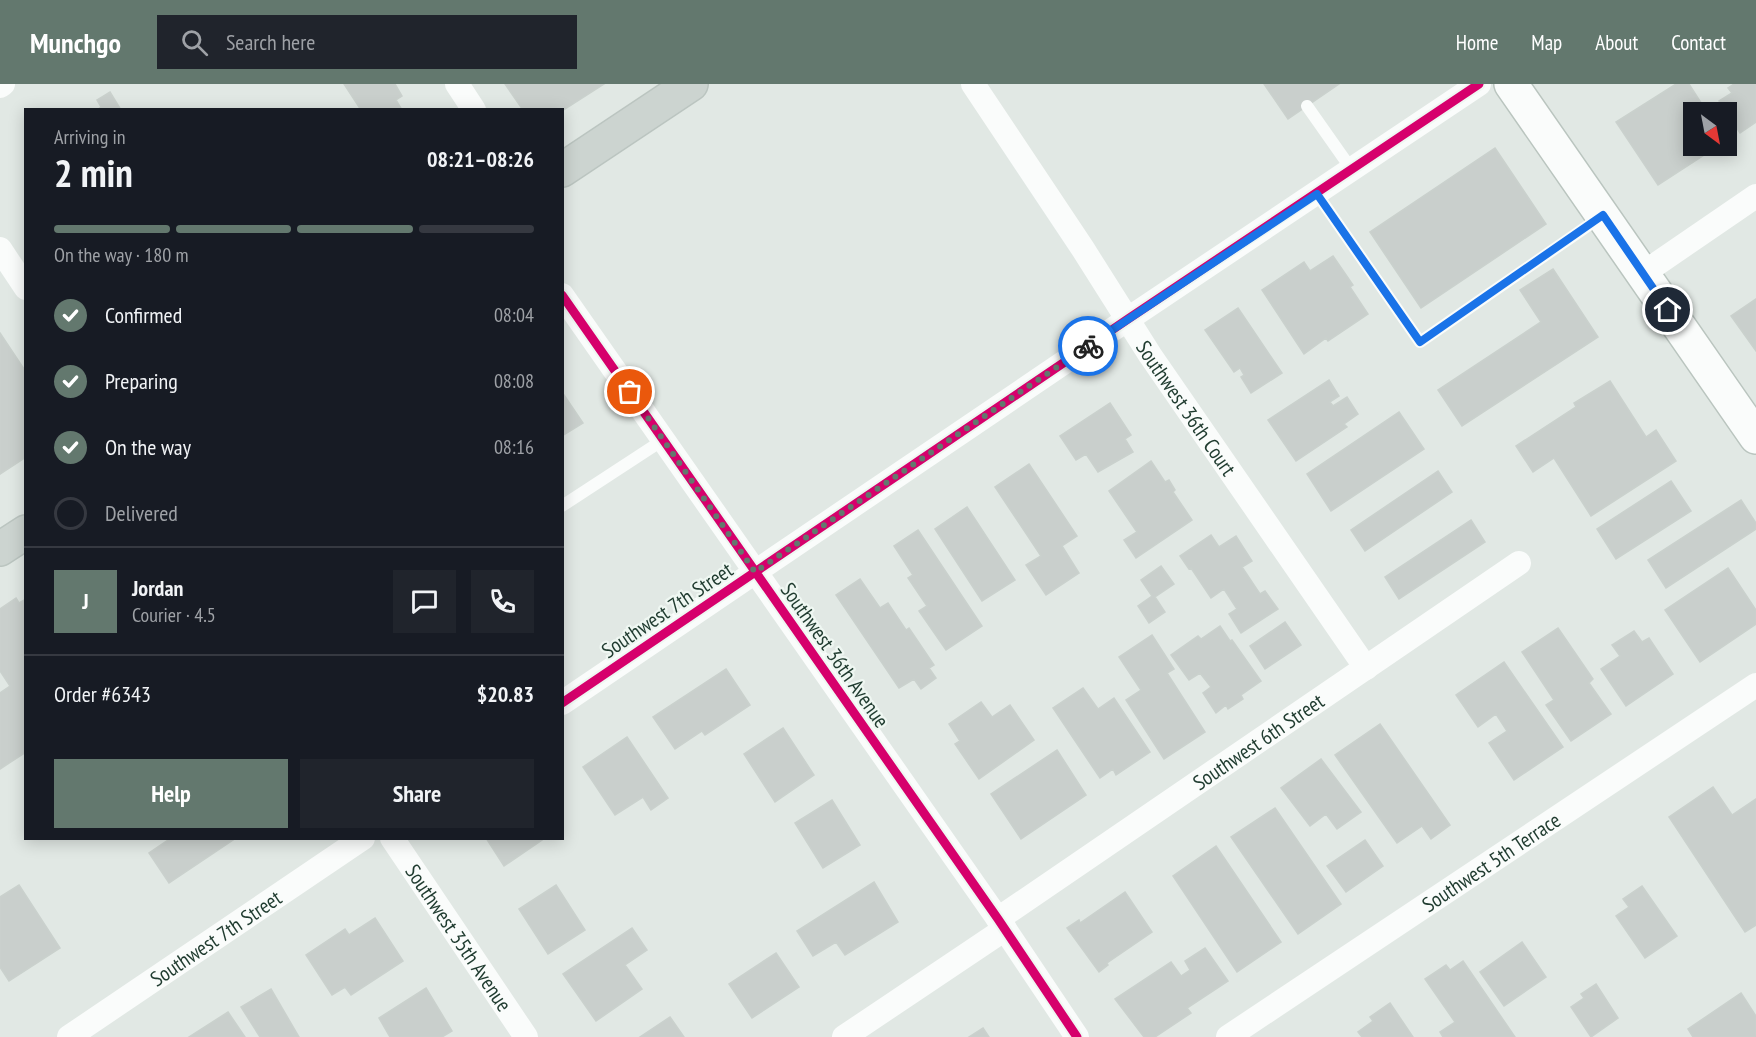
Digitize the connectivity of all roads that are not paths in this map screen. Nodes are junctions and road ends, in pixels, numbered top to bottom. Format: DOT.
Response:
graph roads {
  1 [pos="457,84"];
  2 [pos="691,84"];
  3 [pos="972,84"];
  4 [pos="1479,84"];
  5 [pos="1511,84"];
  6 [pos="1306,106"];
  7 [pos="473,108"];
  8 [pos="564,169"];
  9 [pos="1352,171"];
  10 [pos="1317,194"];
  11 [pos="1756,196"];
  12 [pos="1603,215"];
  13 [pos="0,249"];
  14 [pos="1642,274"];
  15 [pos="24,285"];
  16 [pos="564,298"];
  17 [pos="1128,318"];
  18 [pos="1756,437"];
  19 [pos="663,440"];
  20 [pos="564,505"];
  21 [pos="24,533"];
  22 [pos="0,549"];
  23 [pos="1519,563"];
  24 [pos="755,572"];
  25 [pos="1366,668"];
  26 [pos="1756,686"];
  27 [pos="564,702"];
  28 [pos="360,840"];
  29 [pos="393,840"];
  30 [pos="1002,924"];
  31 [pos="69,1037"];
  32 [pos="526,1037"];
  33 [pos="844,1037"];
  34 [pos="1077,1037"];
  35 [pos="1228,1037"];
  1 -- 7 [label="street"];
  2 -- 8 [label="main road"];
  3 -- 17 [label="street, Southwest 36th Court"];
  4 -- 9 [label="street, Southwest 7th Street"];
  5 -- 12 [label="main road"];
  6 -- 9 [label="lane"];
  9 -- 10 [label="street, Southwest 7th Street"];
  10 -- 12 [label="lane"];
  10 -- 17 [label="street, Southwest 7th Street"];
  11 -- 14 [label="street"];
  12 -- 14 [label="main road"];
  13 -- 15 [label="street"];
  14 -- 18 [label="main road"];
  16 -- 19 [label="street, Southwest 36th Avenue"];
  17 -- 24 [label="street, Southwest 7th Street"];
  17 -- 25 [label="street, Southwest 36th Court"];
  19 -- 20 [label="lane"];
  19 -- 24 [label="street, Southwest 36th Avenue"];
  21 -- 22 [label="main road"];
  23 -- 25 [label="street, Southwest 6th Street"];
  24 -- 27 [label="street, Southwest 7th Street"];
  24 -- 30 [label="street, Southwest 36th Avenue"];
  25 -- 30 [label="street, Southwest 6th Street"];
  26 -- 35 [label="street, Southwest 5th Terrace"];
  28 -- 31 [label="street, Southwest 7th Street"];
  29 -- 32 [label="street, Southwest 35th Avenue"];
  30 -- 33 [label="street, Southwest 6th Street"];
  30 -- 34 [label="street, Southwest 36th Avenue"];
}
